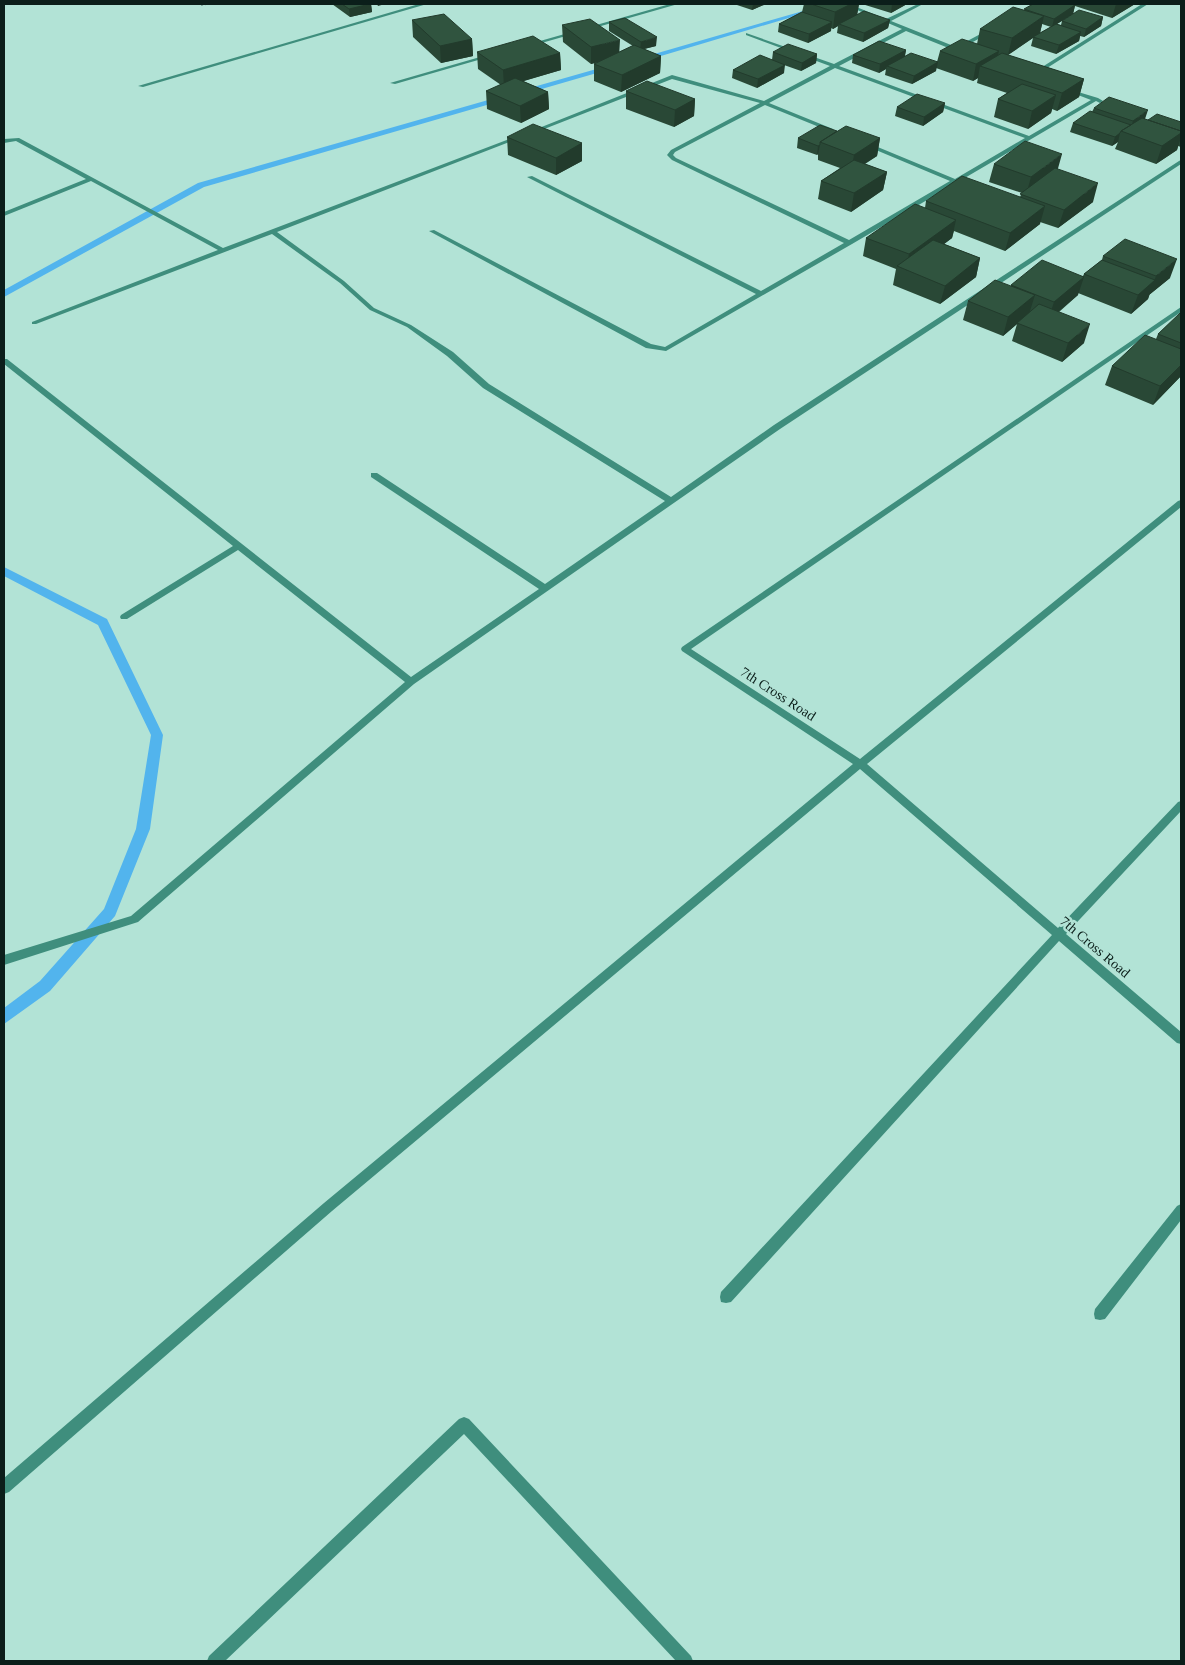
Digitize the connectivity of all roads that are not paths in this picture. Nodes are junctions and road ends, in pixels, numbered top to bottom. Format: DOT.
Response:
graph roads {
  1 [pos="424,4"];
  2 [pos="675,4"];
  3 [pos="845,4"];
  4 [pos="922,4"];
  5 [pos="1145,4"];
  6 [pos="886,21"];
  7 [pos="997,26"];
  8 [pos="905,29"];
  9 [pos="748,34"];
  10 [pos="525,46"];
  11 [pos="956,49"];
  12 [pos="965,52"];
  13 [pos="496,54"];
  14 [pos="836,66"];
  15 [pos="1040,79"];
  16 [pos="393,83"];
  17 [pos="140,86"];
  18 [pos="1059,86"];
  19 [pos="1096,99"];
  20 [pos="1105,102"];
  21 [pos="765,103"];
  22 [pos="842,134"];
  23 [pos="1030,138"];
  24 [pos="4,141"];
  25 [pos="860,141"];
  26 [pos="1181,162"];
  27 [pos="530,177"];
  28 [pos="91,179"];
  29 [pos="956,181"];
  30 [pos="4,214"];
  31 [pos="273,232"];
  32 [pos="432,232"];
  33 [pos="850,243"];
  34 [pos="224,251"];
  35 [pos="761,294"];
  36 [pos="1181,309"];
  37 [pos="34,323"];
  38 [pos="4,361"];
  39 [pos="374,475"];
  40 [pos="671,501"];
  41 [pos="1181,502"];
  42 [pos="238,546"];
  43 [pos="546,589"];
  44 [pos="124,617"];
  45 [pos="411,682"];
  46 [pos="860,764"];
  47 [pos="1181,805"];
  48 [pos="1059,934"];
  49 [pos="4,960"];
  50 [pos="1181,1039"];
  51 [pos="1181,1210"];
  52 [pos="726,1297"];
  53 [pos="1100,1314"];
  54 [pos="4,1487"];
  55 [pos="214,1661"];
  56 [pos="686,1661"];
  1 -- 17 [label="street"];
  2 -- 10 [label="street"];
  3 -- 6 [label="street"];
  4 -- 6 [label="street"];
  5 -- 15 [label="street"];
  6 -- 8 [label="street"];
  7 -- 11 [label="street"];
  8 -- 11 [label="street"];
  8 -- 14 [label="street"];
  9 -- 14 [label="street"];
  11 -- 12 [label="street"];
  13 -- 16 [label="street"];
  14 -- 21 [label="street"];
  14 -- 23 [label="street"];
  18 -- 19 [label="street"];
  19 -- 20 [label="street"];
  19 -- 23 [label="street"];
  21 -- 22 [label="street"];
  21 -- 31 [label="street"];
  21 -- 33 [label="street"];
  23 -- 29 [label="street"];
  24 -- 28 [label="street"];
  25 -- 29 [label="street"];
  26 -- 40 [label="street"];
  27 -- 35 [label="street"];
  28 -- 30 [label="street"];
  28 -- 34 [label="street"];
  29 -- 33 [label="street"];
  31 -- 34 [label="street"];
  31 -- 40 [label="street"];
  32 -- 35 [label="street"];
  33 -- 35 [label="street"];
  34 -- 37 [label="street"];
  36 -- 46 [label="street, 7th Cross Road"];
  38 -- 42 [label="street"];
  39 -- 43 [label="street"];
  40 -- 43 [label="street"];
  41 -- 46 [label="street"];
  42 -- 44 [label="street"];
  42 -- 45 [label="street"];
  43 -- 45 [label="street"];
  45 -- 49 [label="street"];
  46 -- 48 [label="street, 7th Cross Road"];
  46 -- 54 [label="street"];
  47 -- 48 [label="street"];
  48 -- 50 [label="street, 7th Cross Road"];
  48 -- 52 [label="street"];
  51 -- 53 [label="street"];
  55 -- 56 [label="street"];
}
